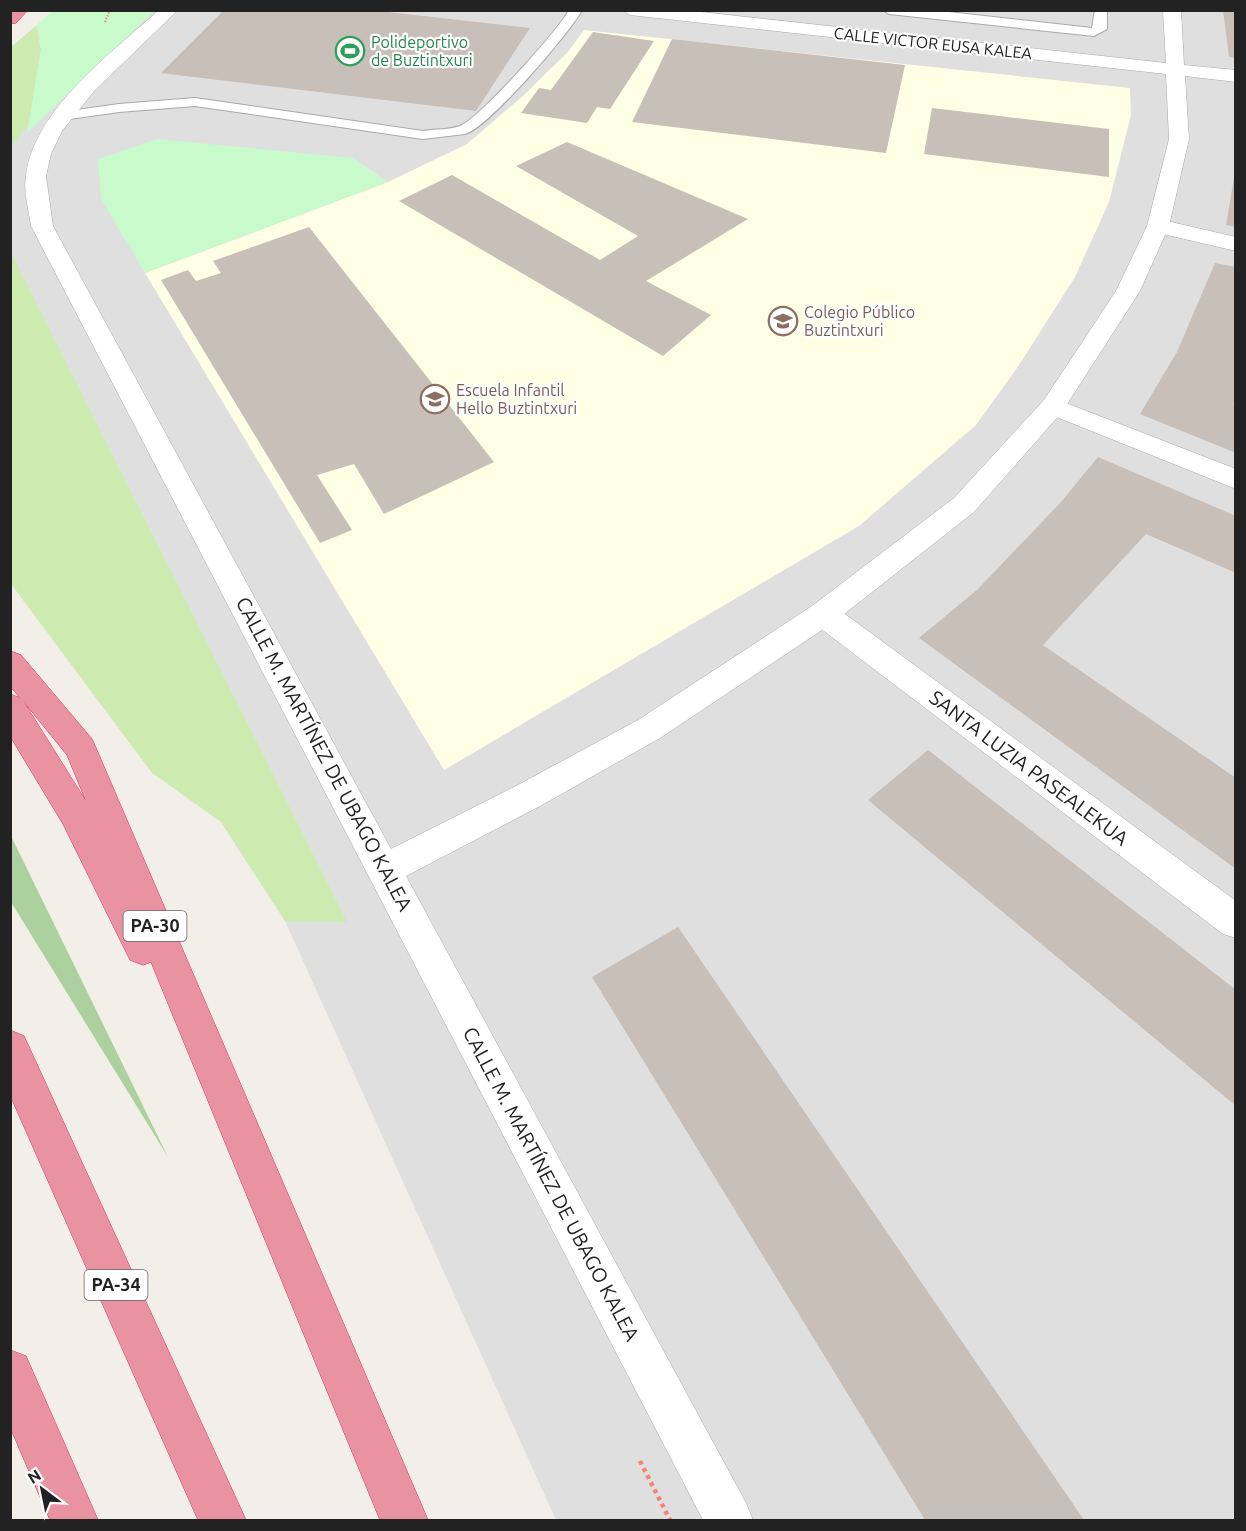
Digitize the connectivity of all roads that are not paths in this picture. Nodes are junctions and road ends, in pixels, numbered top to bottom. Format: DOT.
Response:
graph roads {
  1 [pos="20,10"];
  2 [pos="170,10"];
  3 [pos="576,10"];
  4 [pos="630,10"];
  5 [pos="889,10"];
  6 [pos="1101,10"];
  7 [pos="1172,10"];
  8 [pos="10,19"];
  9 [pos="1176,69"];
  10 [pos="1236,76"];
  11 [pos="62,116"];
  12 [pos="1158,226"];
  13 [pos="1236,244"];
  14 [pos="1053,406"];
  15 [pos="1236,480"];
  16 [pos="823,614"];
  17 [pos="10,663"];
  18 [pos="10,707"];
  19 [pos="385,869"];
  20 [pos="1236,922"];
  21 [pos="10,1049"];
  22 [pos="271,1205"];
  23 [pos="10,1372"];
  24 [pos="74,1521"];
  25 [pos="222,1521"];
  26 [pos="404,1521"];
  27 [pos="729,1521"];
  1 -- 8 [label="highway"];
  2 -- 11 [label="street, CALLE M. MARTÍNEZ DE UBAGO KALEA"];
  3 -- 11 [label="lane"];
  4 -- 9 [label="street, CALLE VICTOR EUSA KALEA"];
  5 -- 6 [label="lane"];
  7 -- 9 [label="street"];
  9 -- 10 [label="street, CALLE VICTOR EUSA KALEA"];
  9 -- 12 [label="street"];
  11 -- 19 [label="street, CALLE M. MARTÍNEZ DE UBAGO KALEA"];
  12 -- 13 [label="street"];
  12 -- 14 [label="street"];
  14 -- 15 [label="street"];
  14 -- 16 [label="street"];
  16 -- 19 [label="street"];
  16 -- 20 [label="street, SANTA LUZIA PASEALEKUA"];
  17 -- 22 [label="highway, PA-30"];
  18 -- 22 [label="highway, PA-30"];
  19 -- 27 [label="street, CALLE M. MARTÍNEZ DE UBAGO KALEA"];
  21 -- 25 [label="highway, PA-34"];
  22 -- 26 [label="highway, PA-30"];
  23 -- 24 [label="highway"];
}
